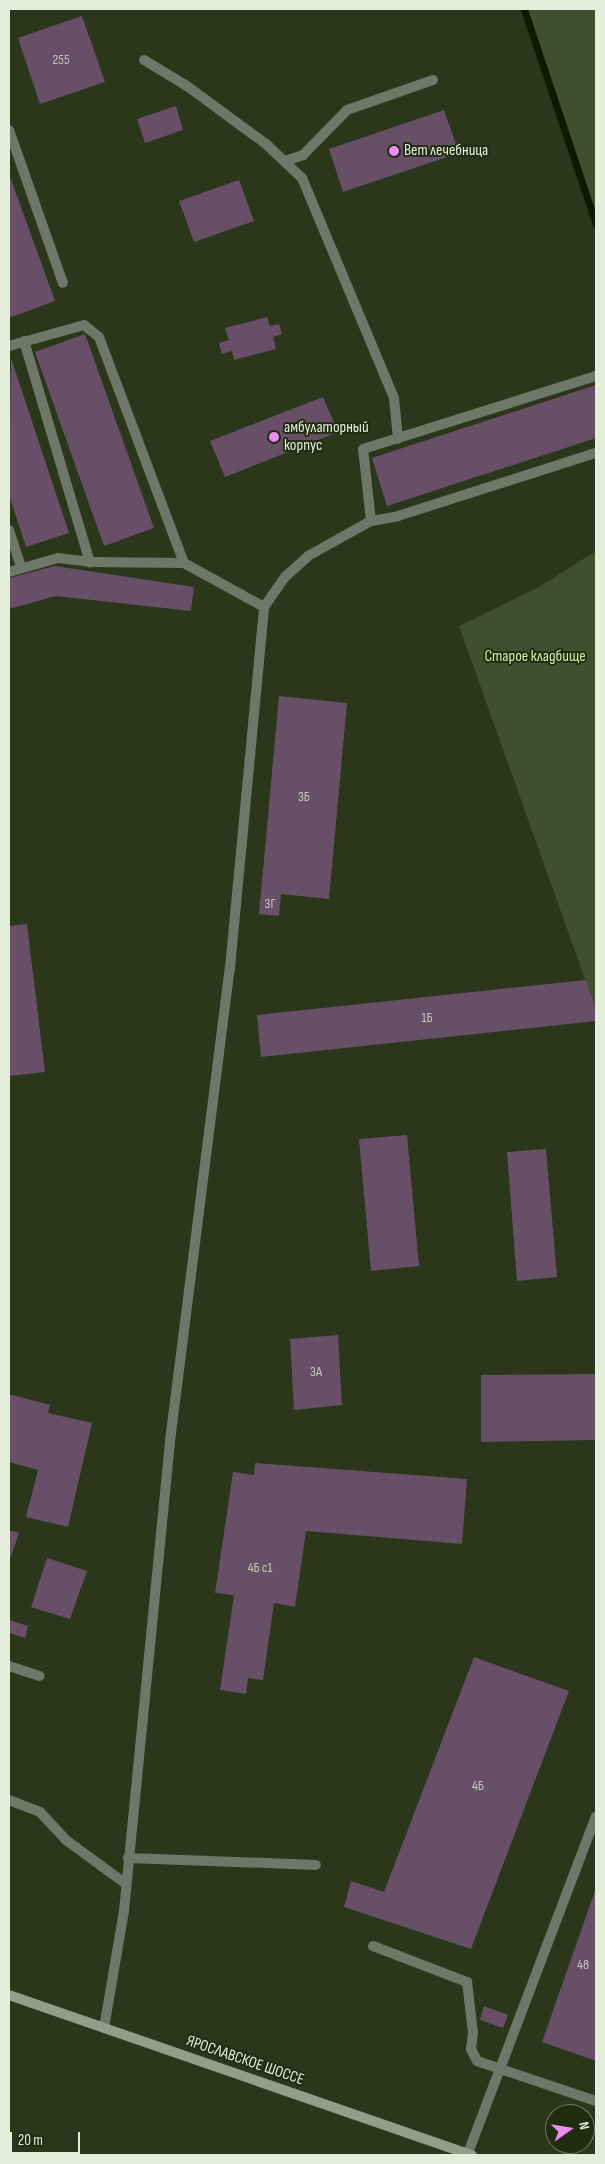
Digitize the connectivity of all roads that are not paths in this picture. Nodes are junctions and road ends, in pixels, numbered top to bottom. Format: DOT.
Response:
graph roads {
  1 [pos="144,60"];
  2 [pos="433,80"];
  3 [pos="9,130"];
  4 [pos="285,160"];
  5 [pos="63,282"];
  6 [pos="24,341"];
  7 [pos="9,346"];
  8 [pos="596,376"];
  9 [pos="398,439"];
  10 [pos="596,453"];
  11 [pos="371,521"];
  12 [pos="9,530"];
  13 [pos="90,562"];
  14 [pos="184,563"];
  15 [pos="21,568"];
  16 [pos="9,572"];
  17 [pos="264,607"];
  18 [pos="9,1666"];
  19 [pos="39,1676"];
  20 [pos="9,1800"];
  21 [pos="596,1816"];
  22 [pos="128,1858"];
  23 [pos="316,1865"];
  24 [pos="126,1884"];
  25 [pos="373,1946"];
  26 [pos="9,1995"];
  27 [pos="104,2028"];
  28 [pos="500,2069"];
  29 [pos="596,2101"];
  30 [pos="470,2154"];
  1 -- 4 [label="street"];
  2 -- 4 [label="street"];
  3 -- 5 [label="street"];
  4 -- 9 [label="street"];
  6 -- 7 [label="street"];
  6 -- 13 [label="street"];
  6 -- 14 [label="street"];
  8 -- 9 [label="street"];
  9 -- 11 [label="street"];
  10 -- 11 [label="street"];
  11 -- 17 [label="street"];
  12 -- 15 [label="street"];
  13 -- 14 [label="street"];
  13 -- 15 [label="street"];
  14 -- 17 [label="street"];
  15 -- 16 [label="street"];
  17 -- 22 [label="street"];
  18 -- 19 [label="street"];
  20 -- 24 [label="street"];
  21 -- 28 [label="street"];
  22 -- 23 [label="street"];
  22 -- 24 [label="street"];
  24 -- 27 [label="street"];
  25 -- 28 [label="street"];
  26 -- 27 [label="main road, ЯРОСЛАВСКОЕ ШОССЕ"];
  27 -- 30 [label="main road, ЯРОСЛАВСКОЕ ШОССЕ"];
  28 -- 29 [label="street"];
  28 -- 30 [label="street"];
}
